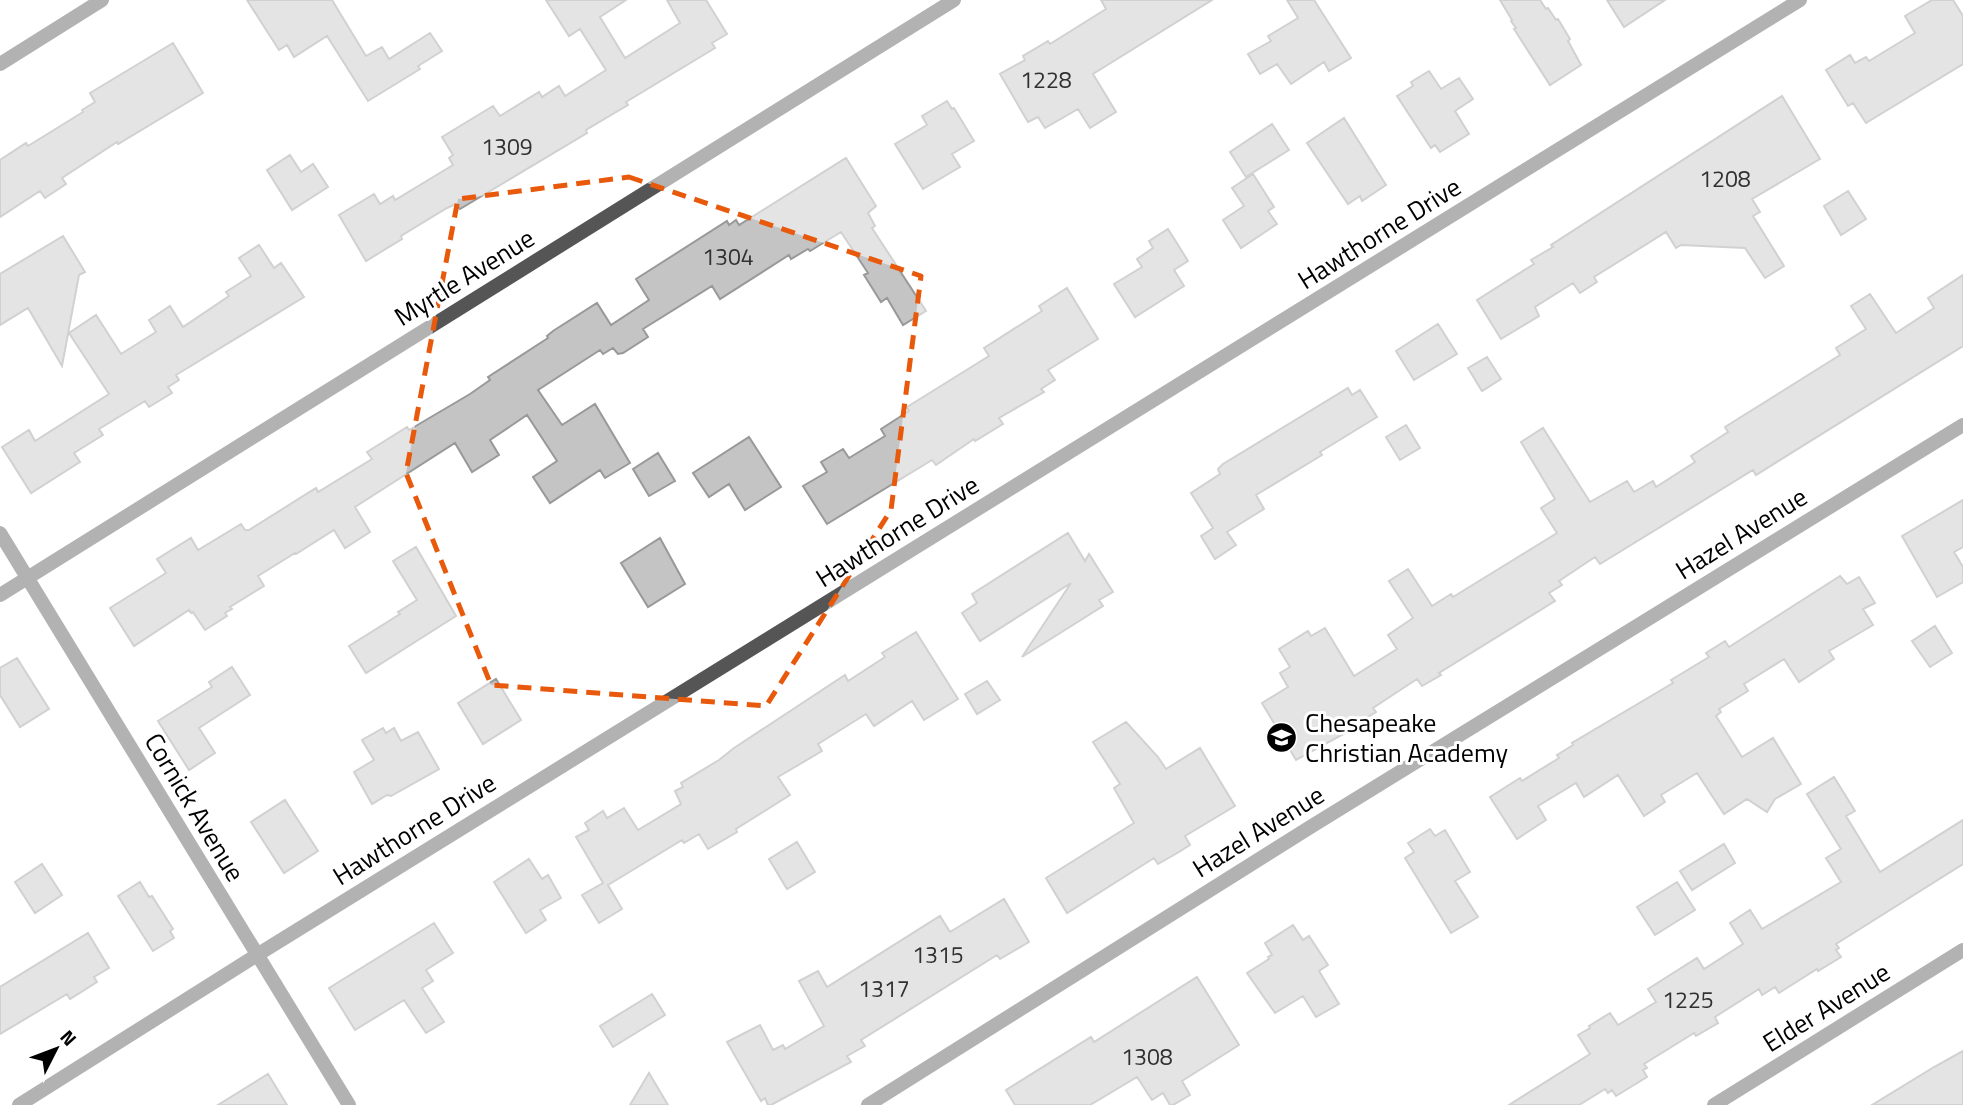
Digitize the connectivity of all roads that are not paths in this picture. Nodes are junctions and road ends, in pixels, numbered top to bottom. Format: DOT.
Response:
graph roads {
  1 [pos="102,0"];
  2 [pos="954,0"];
  3 [pos="1800,0"];
  4 [pos="0,64"];
  5 [pos="1963,425"];
  6 [pos="0,533"];
  7 [pos="27,578"];
  8 [pos="0,595"];
  9 [pos="1963,950"];
  10 [pos="257,955"];
  11 [pos="19,1105"];
  12 [pos="349,1105"];
  13 [pos="868,1105"];
  14 [pos="1714,1105"];
  1 -- 4 [label="street"];
  2 -- 7 [label="street, Myrtle Avenue"];
  3 -- 10 [label="street, Hawthorne Drive"];
  5 -- 13 [label="street, Hazel Avenue"];
  6 -- 7 [label="street, Cornick Avenue"];
  7 -- 8 [label="street, Myrtle Avenue"];
  7 -- 10 [label="street, Cornick Avenue"];
  9 -- 14 [label="street, Elder Avenue"];
  10 -- 11 [label="street, Hawthorne Drive"];
  10 -- 12 [label="street, Cornick Avenue"];
}
